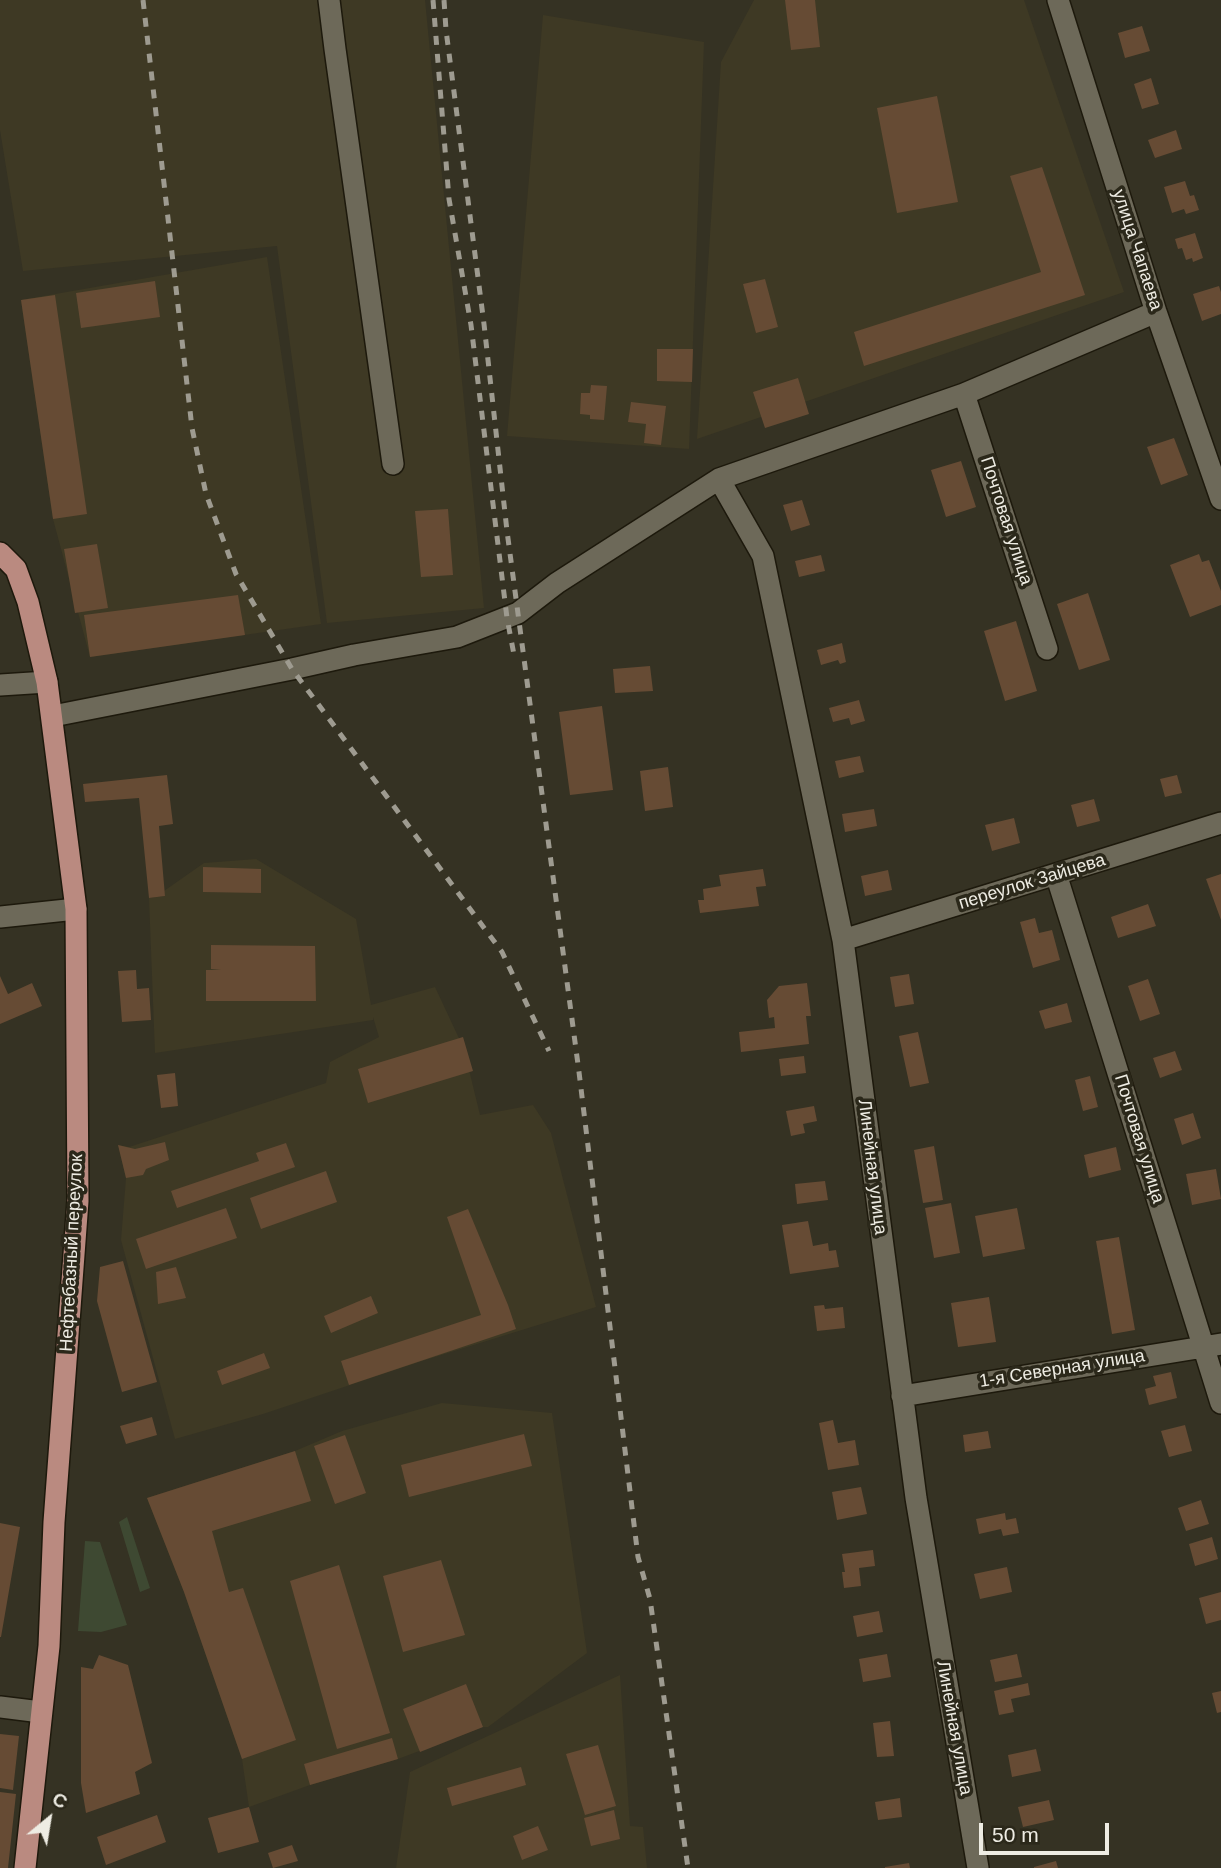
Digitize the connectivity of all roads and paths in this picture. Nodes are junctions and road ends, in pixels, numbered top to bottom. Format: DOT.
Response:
graph roads {
  1 [pos="330,0"];
  2 [pos="1058,0"];
  3 [pos="1156,312"];
  4 [pos="964,394"];
  5 [pos="393,464"];
  6 [pos="719,479"];
  7 [pos="1221,499"];
  8 [pos="4,556"];
  9 [pos="1047,649"];
  10 [pos="47,682"];
  11 [pos="0,685"];
  12 [pos="53,716"];
  13 [pos="1221,823"];
  14 [pos="1056,874"];
  15 [pos="76,909"];
  16 [pos="0,917"];
  17 [pos="843,940"];
  18 [pos="1213,1345"];
  19 [pos="902,1396"];
  20 [pos="1221,1403"];
  21 [pos="0,1707"];
  22 [pos="41,1712"];
  23 [pos="25,1868"];
  24 [pos="978,1868"];
  1 -- 5 [label="street"];
  2 -- 3 [label="street, улица Чапаева"];
  3 -- 4 [label="street"];
  3 -- 7 [label="street, улица Чапаева"];
  4 -- 6 [label="street"];
  4 -- 9 [label="street, Почтовая улица"];
  6 -- 12 [label="street"];
  6 -- 17 [label="street, Линейная улица"];
  8 -- 10 [label="main road, Нефтебазный переулок"];
  10 -- 11 [label="street"];
  10 -- 12 [label="main road, Нефтебазный переулок"];
  12 -- 15 [label="main road, Нефтебазный переулок"];
  13 -- 14 [label="street, переулок Зайцева"];
  14 -- 17 [label="street, переулок Зайцева"];
  14 -- 18 [label="street, Почтовая улица"];
  15 -- 16 [label="street"];
  15 -- 22 [label="main road, Нефтебазный переулок"];
  17 -- 19 [label="street, Линейная улица"];
  18 -- 19 [label="street, 1-я Северная улица"];
  18 -- 20 [label="street, Почтовая улица"];
  19 -- 24 [label="street, Линейная улица"];
  21 -- 22 [label="street"];
  22 -- 23 [label="main road, Нефтебазный переулок"];
}
